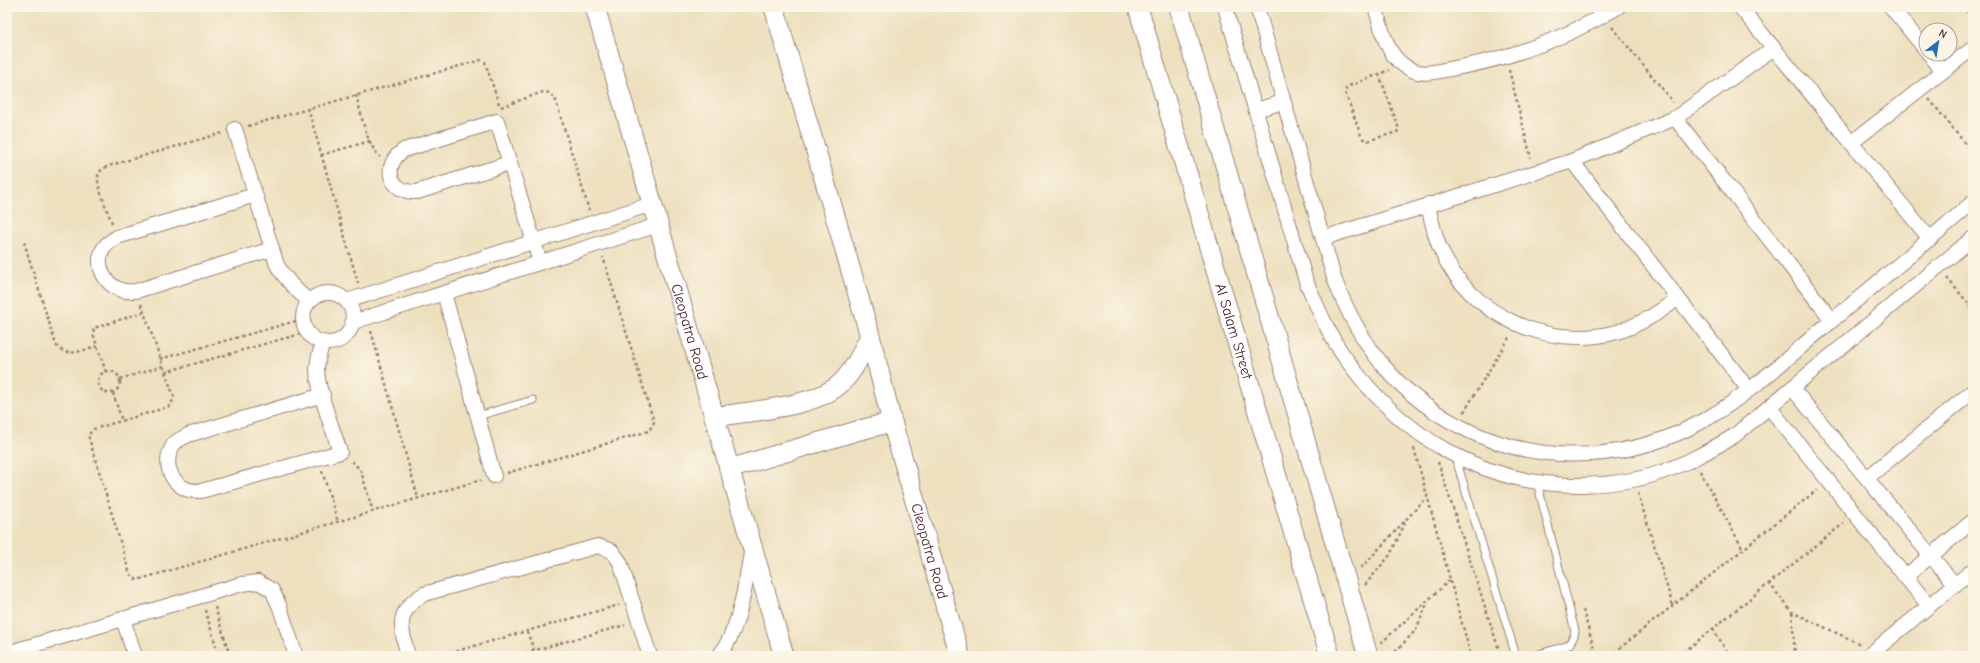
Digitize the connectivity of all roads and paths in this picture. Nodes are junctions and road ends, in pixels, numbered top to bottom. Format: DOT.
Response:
graph roads {
  1 [pos="595,7"];
  2 [pos="774,7"];
  3 [pos="1138,7"];
  4 [pos="1178,7"];
  5 [pos="1225,7"];
  6 [pos="1257,7"];
  7 [pos="1375,7"];
  8 [pos="1618,7"];
  9 [pos="1740,7"];
  10 [pos="1891,7"];
  11 [pos="1603,16"];
  12 [pos="1918,40"];
  13 [pos="1774,48"];
  14 [pos="1973,48"];
  15 [pos="1505,56"];
  16 [pos="1936,62"];
  17 [pos="1402,65"];
  18 [pos="1943,71"];
  19 [pos="1379,74"];
  20 [pos="1921,89"];
  21 [pos="356,95"];
  22 [pos="1283,102"];
  23 [pos="500,107"];
  24 [pos="308,108"];
  25 [pos="1256,110"];
  26 [pos="1679,115"];
  27 [pos="496,121"];
  28 [pos="235,129"];
  29 [pos="370,141"];
  30 [pos="1851,142"];
  31 [pos="1973,153"];
  32 [pos="321,155"];
  33 [pos="1572,161"];
  34 [pos="392,163"];
  35 [pos="510,163"];
  36 [pos="1535,172"];
  37 [pos="255,195"];
  38 [pos="1973,202"];
  39 [pos="652,204"];
  40 [pos="1428,204"];
  41 [pos="593,223"];
  42 [pos="658,225"];
  43 [pos="117,237"];
  44 [pos="1323,238"];
  45 [pos="1973,238"];
  46 [pos="1930,239"];
  47 [pos="24,242"];
  48 [pos="534,242"];
  49 [pos="272,249"];
  50 [pos="540,262"];
  51 [pos="1938,267"];
  52 [pos="444,293"];
  53 [pos="362,296"];
  54 [pos="1678,298"];
  55 [pos="309,301"];
  56 [pos="347,301"];
  57 [pos="1973,309"];
  58 [pos="144,312"];
  59 [pos="367,317"];
  60 [pos="1832,320"];
  61 [pos="353,322"];
  62 [pos="1518,324"];
  63 [pos="305,325"];
  64 [pos="870,336"];
  65 [pos="323,342"];
  66 [pos="97,346"];
  67 [pos="160,359"];
  68 [pos="163,366"];
  69 [pos="106,372"];
  70 [pos="165,372"];
  71 [pos="120,379"];
  72 [pos="1792,388"];
  73 [pos="1749,390"];
  74 [pos="1973,391"];
  75 [pos="112,393"];
  76 [pos="323,395"];
  77 [pos="533,400"];
  78 [pos="1769,407"];
  79 [pos="478,416"];
  80 [pos="714,417"];
  81 [pos="122,421"];
  82 [pos="892,422"];
  83 [pos="1407,424"];
  84 [pos="1456,425"];
  85 [pos="1431,441"];
  86 [pos="340,452"];
  87 [pos="1455,455"];
  88 [pos="318,458"];
  89 [pos="1694,460"];
  90 [pos="729,469"];
  91 [pos="494,476"];
  92 [pos="1867,478"];
  93 [pos="1828,481"];
  94 [pos="1537,482"];
  95 [pos="1636,489"];
  96 [pos="1427,497"];
  97 [pos="418,498"];
  98 [pos="373,512"];
  99 [pos="1855,514"];
  100 [pos="1406,519"];
  101 [pos="1973,521"];
  102 [pos="338,522"];
  103 [pos="753,548"];
  104 [pos="1743,549"];
  105 [pos="1931,556"];
  106 [pos="1973,570"];
  107 [pos="1905,577"];
  108 [pos="1450,580"];
  109 [pos="1769,583"];
  110 [pos="1955,585"];
  111 [pos="1349,592"];
  112 [pos="205,594"];
  113 [pos="1428,600"];
  114 [pos="633,602"];
  115 [pos="1672,606"];
  116 [pos="1929,606"];
  117 [pos="1792,612"];
  118 [pos="123,619"];
  119 [pos="639,621"];
  120 [pos="1713,629"];
  121 [pos="527,631"];
  122 [pos="534,650"];
  123 [pos="1469,650"];
  124 [pos="7,653"];
  125 [pos="1871,654"];
  126 [pos="135,656"];
  127 [pos="219,656"];
  128 [pos="230,656"];
  129 [pos="296,656"];
  130 [pos="408,656"];
  131 [pos="439,656"];
  132 [pos="514,656"];
  133 [pos="650,656"];
  134 [pos="719,656"];
  135 [pos="784,656"];
  136 [pos="960,656"];
  137 [pos="1330,656"];
  138 [pos="1368,656"];
  139 [pos="1391,656"];
  140 [pos="1466,656"];
  141 [pos="1470,656"];
  142 [pos="1500,656"];
  143 [pos="1516,656"];
  144 [pos="1533,656"];
  145 [pos="1610,656"];
  146 [pos="1679,656"];
  147 [pos="1730,656"];
  148 [pos="1795,656"];
  1 -- 39 [label="main road, Cleopatra Road"];
  2 -- 64 [label="main road, Cleopatra Road"];
  3 -- 137 [label="main road, Al Salam Street"];
  4 -- 111 [label="main road"];
  5 -- 25 [label="street"];
  6 -- 22 [label="street"];
  7 -- 17 [label="street"];
  8 -- 11 [label="street"];
  9 -- 13 [label="street"];
  10 -- 12 [label="street"];
  11 -- 15 [label="street"];
  11 -- 26 [label="path"];
  13 -- 26 [label="street"];
  13 -- 30 [label="street"];
  14 -- 18 [label="street"];
  15 -- 17 [label="street"];
  15 -- 36 [label="path"];
  16 -- 18 [label="street"];
  17 -- 19 [label="path"];
  18 -- 20 [label="street"];
  19 -- 19 [label="path"];
  20 -- 30 [label="street"];
  20 -- 31 [label="path"];
  21 -- 23 [label="path"];
  21 -- 24 [label="path"];
  21 -- 29 [label="path"];
  22 -- 25 [label="street"];
  22 -- 44 [label="street"];
  23 -- 27 [label="path"];
  23 -- 41 [label="path"];
  24 -- 28 [label="path"];
  24 -- 32 [label="path"];
  25 -- 83 [label="street"];
  26 -- 33 [label="street"];
  26 -- 60 [label="street"];
  27 -- 34 [label="street"];
  27 -- 35 [label="street"];
  28 -- 37 [label="street"];
  28 -- 43 [label="path"];
  29 -- 32 [label="path"];
  29 -- 34 [label="path"];
  30 -- 46 [label="street"];
  32 -- 53 [label="path"];
  33 -- 36 [label="street"];
  33 -- 54 [label="street"];
  34 -- 35 [label="street"];
  35 -- 48 [label="street"];
  36 -- 40 [label="street"];
  37 -- 43 [label="street"];
  37 -- 49 [label="street"];
  38 -- 46 [label="street"];
  39 -- 41 [label="street"];
  39 -- 42 [label="main road, Cleopatra Road"];
  40 -- 44 [label="street"];
  40 -- 62 [label="street"];
  41 -- 48 [label="street"];
  42 -- 50 [label="street"];
  42 -- 80 [label="main road, Cleopatra Road"];
  43 -- 49 [label="street"];
  44 -- 84 [label="street"];
  45 -- 51 [label="street"];
  46 -- 60 [label="street"];
  47 -- 66 [label="path"];
  48 -- 50 [label="street"];
  48 -- 53 [label="street"];
  49 -- 55 [label="street"];
  50 -- 52 [label="street"];
  51 -- 57 [label="path"];
  51 -- 72 [label="street"];
  52 -- 59 [label="street"];
  52 -- 79 [label="street"];
  53 -- 56 [label="street"];
  54 -- 62 [label="street"];
  54 -- 73 [label="street"];
  55 -- 56 [label="street"];
  55 -- 63 [label="street"];
  56 -- 61 [label="street"];
  58 -- 66 [label="path"];
  59 -- 61 [label="street"];
  59 -- 97 [label="path"];
  60 -- 73 [label="street"];
  61 -- 65 [label="street"];
  62 -- 84 [label="path"];
  63 -- 65 [label="street"];
  63 -- 67 [label="path"];
  63 -- 70 [label="path"];
  64 -- 80 [label="main road"];
  64 -- 82 [label="main road, Cleopatra Road"];
  65 -- 76 [label="street"];
  66 -- 69 [label="path"];
  68 -- 71 [label="path"];
  69 -- 71 [label="path"];
  69 -- 75 [label="path"];
  71 -- 75 [label="path"];
  72 -- 78 [label="street"];
  72 -- 92 [label="street"];
  73 -- 84 [label="street"];
  74 -- 92 [label="street"];
  75 -- 81 [label="path"];
  76 -- 86 [label="street"];
  76 -- 88 [label="street"];
  77 -- 79 [label="lane"];
  78 -- 89 [label="street"];
  78 -- 93 [label="street"];
  79 -- 91 [label="street"];
  80 -- 90 [label="main road, Cleopatra Road"];
  82 -- 90 [label="main road"];
  82 -- 136 [label="main road, Cleopatra Road"];
  83 -- 85 [label="street"];
  83 -- 96 [label="path"];
  85 -- 87 [label="street"];
  85 -- 142 [label="path"];
  86 -- 88 [label="street"];
  86 -- 98 [label="path"];
  87 -- 94 [label="street"];
  87 -- 143 [label="lane"];
  88 -- 102 [label="path"];
  89 -- 94 [label="street"];
  89 -- 104 [label="path"];
  90 -- 103 [label="main road, Cleopatra Road"];
  92 -- 105 [label="street"];
  93 -- 99 [label="street"];
  93 -- 104 [label="path"];
  94 -- 144 [label="lane"];
  95 -- 115 [label="path"];
  96 -- 100 [label="path"];
  96 -- 108 [label="path"];
  99 -- 107 [label="street"];
  99 -- 109 [label="path"];
  100 -- 111 [label="path"];
  100 -- 111 [label="path"];
  101 -- 105 [label="street"];
  103 -- 134 [label="street"];
  103 -- 135 [label="main road, Cleopatra Road"];
  104 -- 115 [label="path"];
  105 -- 107 [label="street"];
  105 -- 110 [label="street"];
  106 -- 110 [label="street"];
  107 -- 116 [label="street"];
  108 -- 113 [label="path"];
  108 -- 123 [label="path"];
  109 -- 117 [label="path"];
  109 -- 120 [label="path"];
  110 -- 116 [label="street"];
  111 -- 138 [label="main road"];
  112 -- 118 [label="street"];
  112 -- 127 [label="path"];
  112 -- 128 [label="path"];
  112 -- 129 [label="street"];
  113 -- 138 [label="path"];
  113 -- 139 [label="path"];
  114 -- 119 [label="street"];
  114 -- 121 [label="path"];
  114 -- 130 [label="street"];
  115 -- 145 [label="path"];
  116 -- 125 [label="street"];
  117 -- 125 [label="path"];
  117 -- 148 [label="path"];
  118 -- 124 [label="street"];
  118 -- 126 [label="street"];
  119 -- 122 [label="path"];
  119 -- 133 [label="street"];
  120 -- 146 [label="path"];
  120 -- 147 [label="path"];
  121 -- 122 [label="path"];
  121 -- 131 [label="path"];
  122 -- 132 [label="path"];
  123 -- 140 [label="path"];
  123 -- 141 [label="path"];
}
